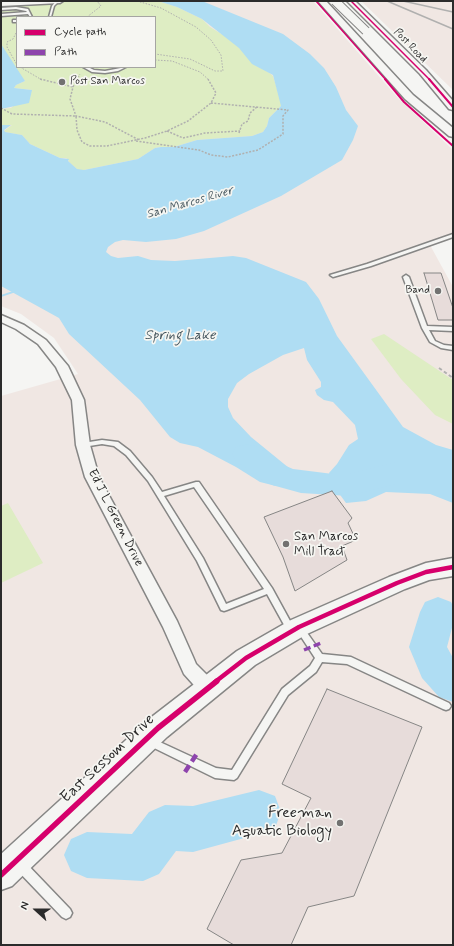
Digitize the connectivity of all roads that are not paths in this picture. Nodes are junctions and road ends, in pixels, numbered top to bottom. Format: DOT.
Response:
graph roads {
  1 [pos="322,1"];
  2 [pos="334,1"];
  3 [pos="58,2"];
  4 [pos="1,4"];
  5 [pos="354,4"];
  6 [pos="328,8"];
  7 [pos="1,9"];
  8 [pos="29,13"];
  9 [pos="1,15"];
  10 [pos="30,16"];
  11 [pos="50,16"];
  12 [pos="367,16"];
  13 [pos="338,18"];
  14 [pos="369,34"];
  15 [pos="87,68"];
  16 [pos="122,68"];
  17 [pos="453,107"];
  18 [pos="453,117"];
  19 [pos="453,134"];
  20 [pos="453,235"];
  21 [pos="333,275"];
  22 [pos="406,277"];
  23 [pos="1,318"];
  24 [pos="424,328"];
  25 [pos="453,329"];
  26 [pos="453,348"];
  27 [pos="83,445"];
  28 [pos="160,495"];
  29 [pos="453,567"];
  30 [pos="269,590"];
  31 [pos="295,629"];
  32 [pos="320,658"];
  33 [pos="207,687"];
  34 [pos="446,706"];
  35 [pos="146,740"];
  36 [pos="9,868"];
  37 [pos="66,913"];
  1 -- 6 [label="street"];
  2 -- 14 [label="street, bridge"];
  3 -- 4 [label="street"];
  3 -- 11 [label="lane"];
  5 -- 6 [label="street"];
  5 -- 12 [label="street, Post Road"];
  6 -- 13 [label="street"];
  7 -- 8 [label="lane"];
  8 -- 9 [label="lane"];
  8 -- 10 [label="lane"];
  12 -- 13 [label="street"];
  12 -- 17 [label="street, Post Road"];
  13 -- 19 [label="street"];
  15 -- 16 [label="lane"];
  18 -- 19 [label="street"];
  20 -- 21 [label="lane"];
  22 -- 24 [label="lane"];
  23 -- 27 [label="street, Ed J L Green Drive"];
  24 -- 25 [label="lane"];
  24 -- 26 [label="lane"];
  27 -- 28 [label="lane"];
  27 -- 33 [label="street, Ed J L Green Drive"];
  28 -- 30 [label="lane"];
  28 -- 30 [label="lane"];
  29 -- 31 [label="street, East Sessom Drive"];
  30 -- 31 [label="lane"];
  31 -- 32 [label="lane"];
  31 -- 33 [label="street, East Sessom Drive"];
  32 -- 34 [label="lane"];
  32 -- 35 [label="lane"];
  33 -- 35 [label="street, East Sessom Drive"];
  35 -- 36 [label="street, East Sessom Drive"];
  36 -- 37 [label="lane"];
}
